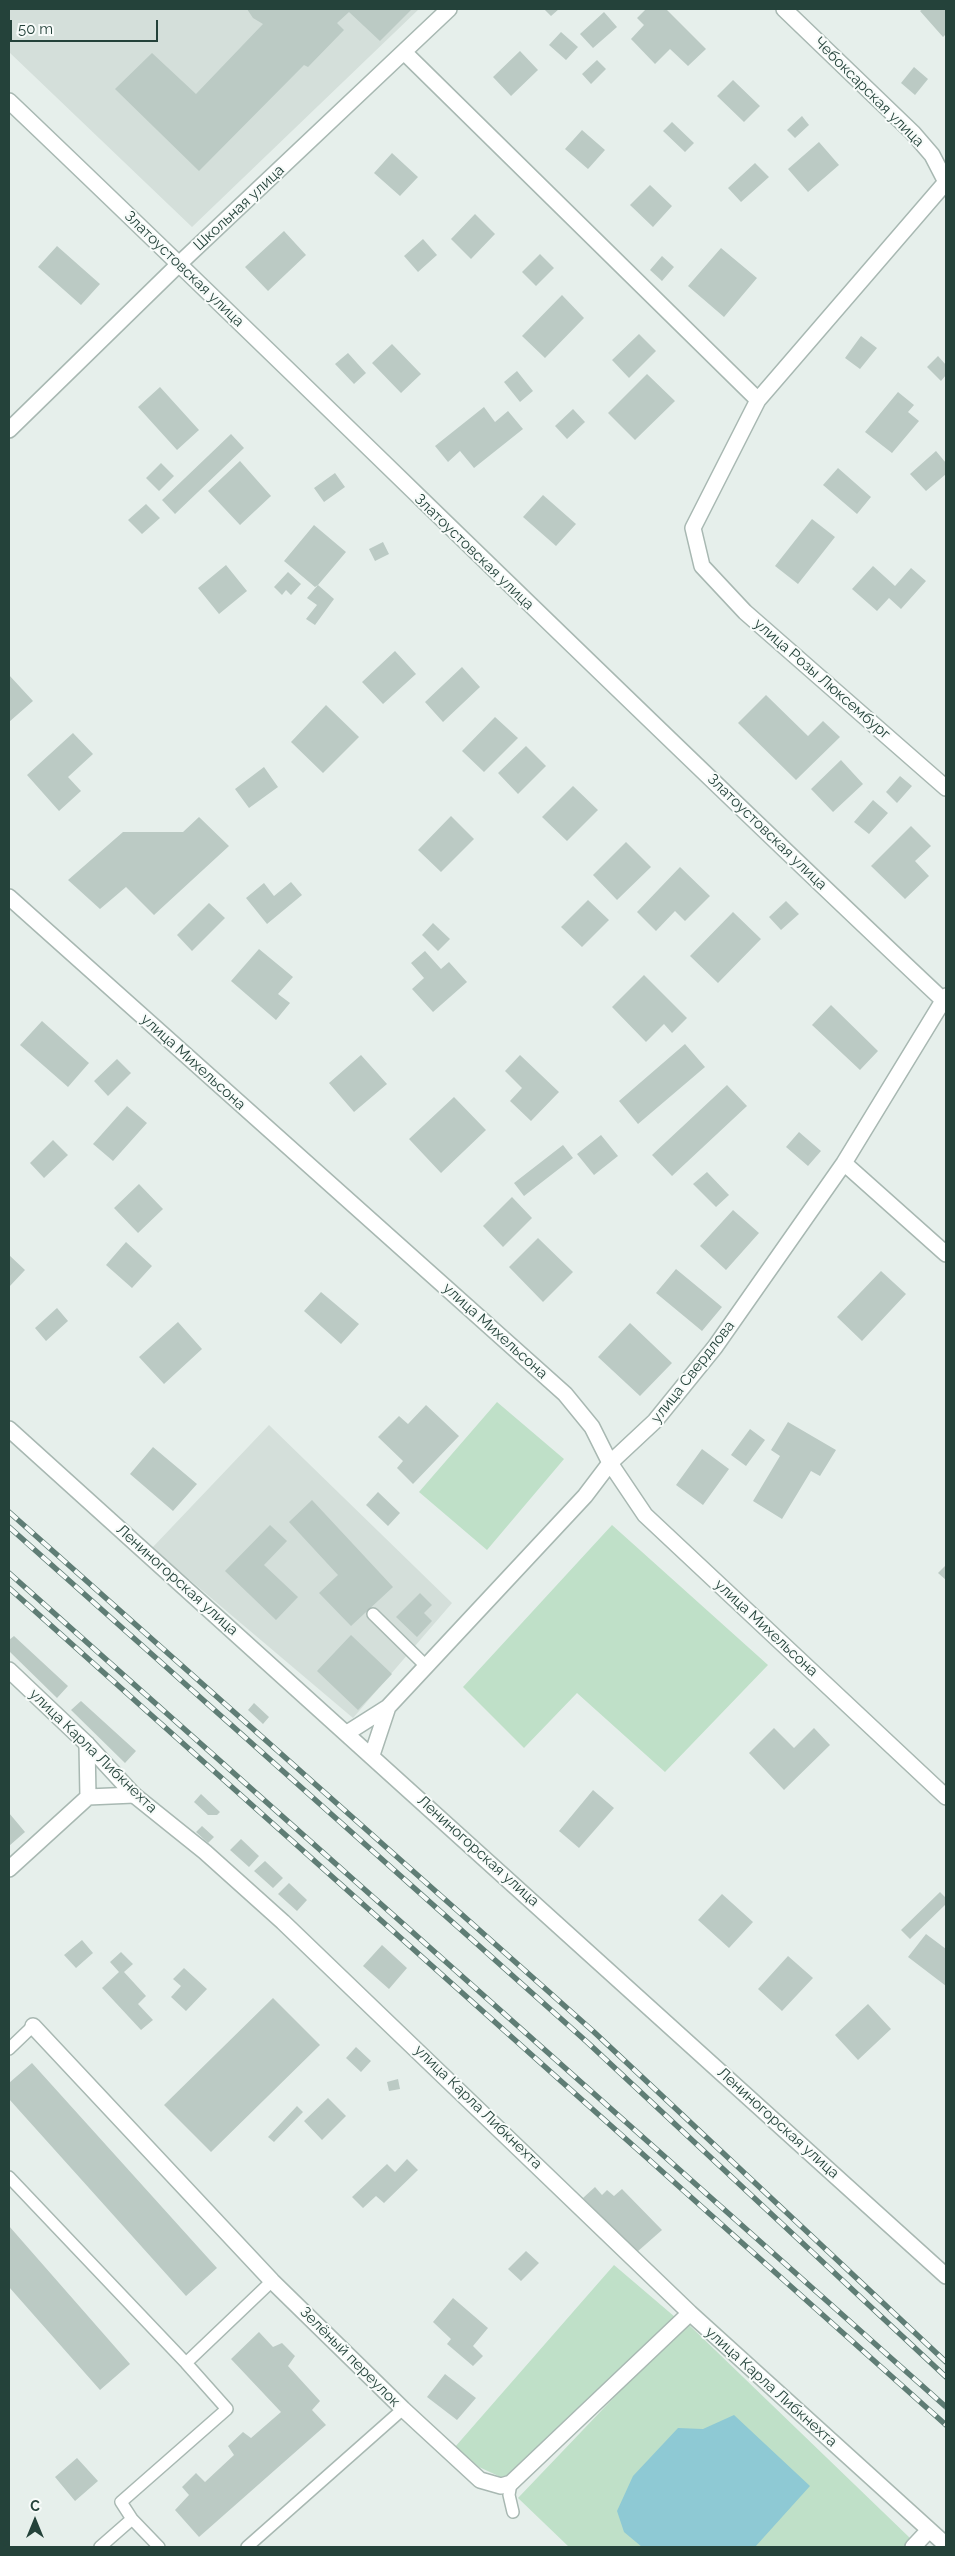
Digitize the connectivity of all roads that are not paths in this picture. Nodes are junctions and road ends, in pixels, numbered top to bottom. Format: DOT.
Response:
graph roads {
  1 [pos="450,9"];
  2 [pos="784,9"];
  3 [pos="405,53"];
  4 [pos="9,101"];
  5 [pos="946,182"];
  6 [pos="180,264"];
  7 [pos="758,400"];
  8 [pos="9,430"];
  9 [pos="946,788"];
  10 [pos="9,897"];
  11 [pos="944,998"];
  12 [pos="844,1163"];
  13 [pos="946,1254"];
  14 [pos="9,1429"];
  15 [pos="610,1463"];
  16 [pos="373,1614"];
  17 [pos="426,1666"];
  18 [pos="9,1670"];
  19 [pos="388,1707"];
  20 [pos="347,1733"];
  21 [pos="87,1744"];
  22 [pos="372,1755"];
  23 [pos="134,1795"];
  24 [pos="88,1797"];
  25 [pos="946,1797"];
  26 [pos="9,1869"];
  27 [pos="33,2026"];
  28 [pos="9,2049"];
  29 [pos="9,2177"];
  30 [pos="946,2276"];
  31 [pos="272,2280"];
  32 [pos="690,2313"];
  33 [pos="186,2363"];
  34 [pos="403,2409"];
  35 [pos="511,2483"];
  36 [pos="512,2512"];
  37 [pos="132,2519"];
  38 [pos="929,2530"];
  39 [pos="946,2545"];
  40 [pos="100,2547"];
  41 [pos="159,2547"];
  42 [pos="247,2547"];
  43 [pos="912,2547"];
  1 -- 3 [label="street, Школьная улица"];
  2 -- 5 [label="street, Чебоксарская улица"];
  3 -- 6 [label="street, Школьная улица"];
  3 -- 7 [label="street"];
  4 -- 6 [label="street, Златоустовская улица"];
  5 -- 7 [label="street"];
  6 -- 8 [label="street, Школьная улица"];
  6 -- 11 [label="street, Златоустовская улица"];
  7 -- 9 [label="street, улица Розы Люксембург"];
  10 -- 15 [label="street, улица Михельсона"];
  11 -- 12 [label="street, улица Свердлова"];
  12 -- 13 [label="street"];
  12 -- 15 [label="street, улица Свердлова"];
  14 -- 20 [label="street, Лениногорская улица"];
  15 -- 17 [label="street, улица Свердлова"];
  15 -- 25 [label="street, улица Михельсона"];
  16 -- 17 [label="lane"];
  17 -- 19 [label="street, улица Свердлова"];
  18 -- 21 [label="street, улица Карла Либкнехта"];
  19 -- 20 [label="street, улица Свердлова"];
  19 -- 22 [label="street, улица Свердлова"];
  20 -- 22 [label="street, Лениногорская улица"];
  21 -- 23 [label="street, улица Карла Либкнехта"];
  21 -- 24 [label="street"];
  22 -- 30 [label="street, Лениногорская улица"];
  23 -- 24 [label="street"];
  23 -- 32 [label="street, улица Карла Либкнехта"];
  24 -- 26 [label="street"];
  27 -- 28 [label="lane"];
  27 -- 31 [label="street, Зелёный переулок"];
  29 -- 33 [label="lane"];
  31 -- 33 [label="lane"];
  31 -- 34 [label="street, Зелёный переулок"];
  32 -- 35 [label="street"];
  32 -- 38 [label="street, улица Карла Либкнехта"];
  33 -- 37 [label="lane"];
  34 -- 35 [label="street, Зелёный переулок"];
  34 -- 42 [label="lane"];
  35 -- 36 [label="lane"];
  37 -- 40 [label="lane"];
  37 -- 41 [label="lane"];
  38 -- 39 [label="street, улица Карла Либкнехта"];
  38 -- 43 [label="street"];
}
